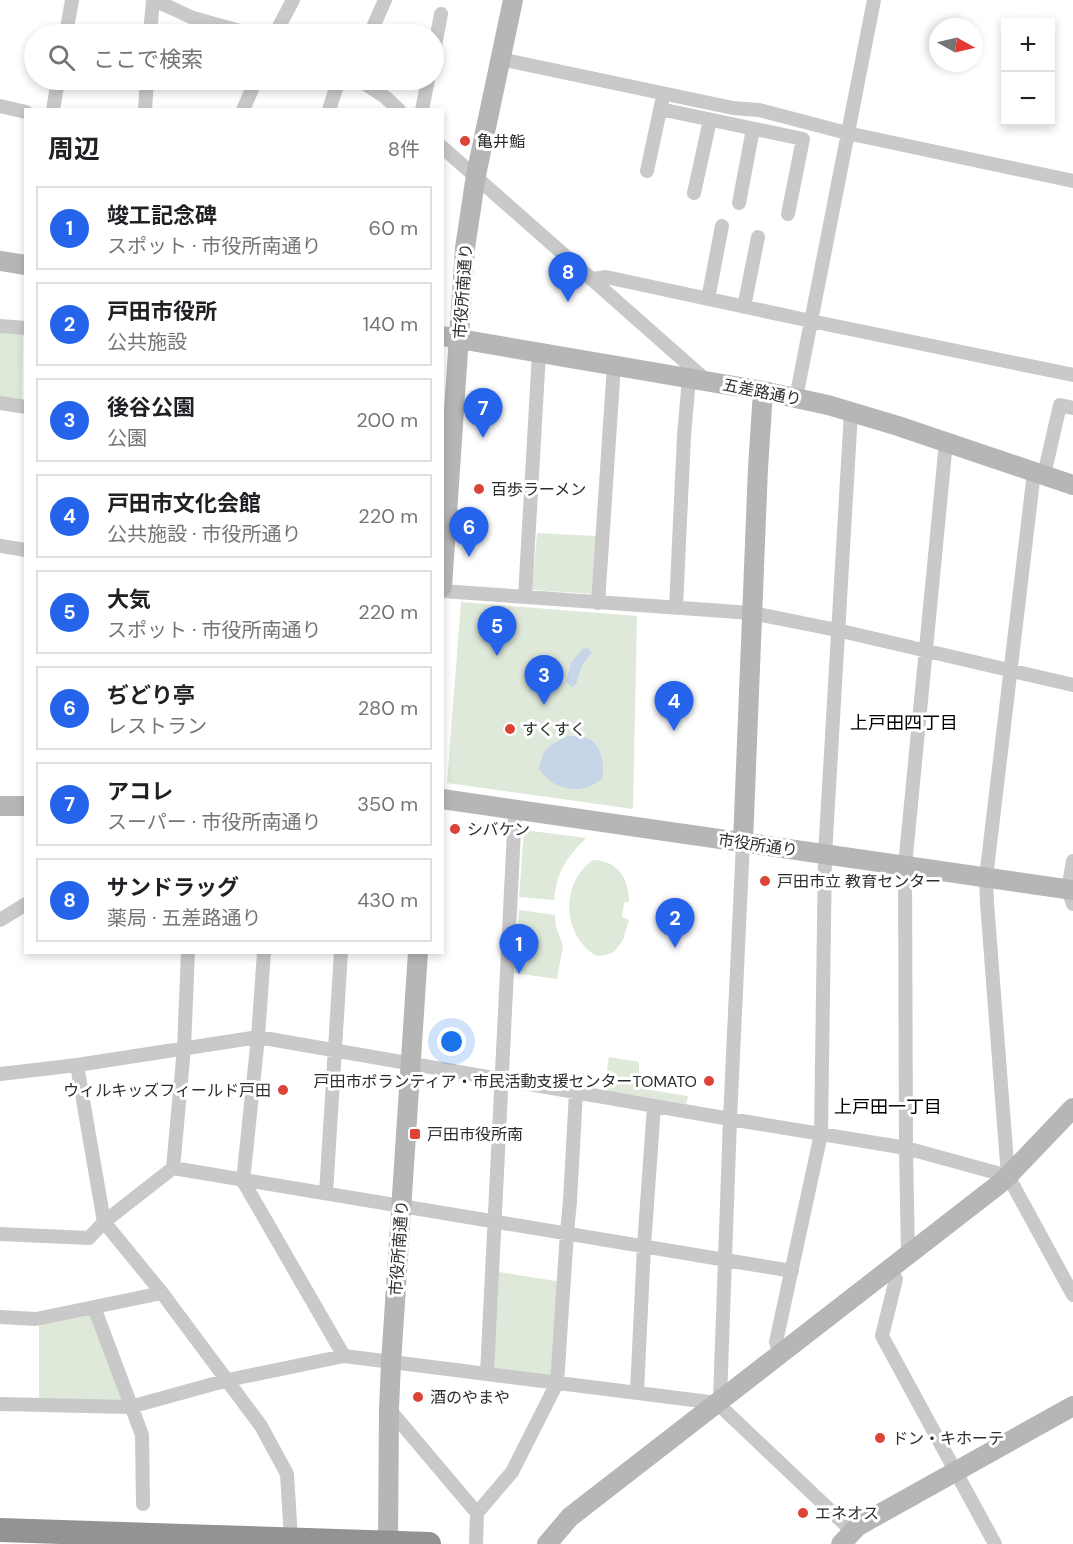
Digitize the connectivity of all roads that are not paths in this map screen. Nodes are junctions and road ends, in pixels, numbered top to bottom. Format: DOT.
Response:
graph roads {
  1 [pos="72,0"];
  2 [pos="153,0"];
  3 [pos="293,0"];
  4 [pos="385,0"];
  5 [pos="513,0"];
  6 [pos="874,0"];
  7 [pos="441,14"];
  8 [pos="68,24"];
  9 [pos="151,24"];
  10 [pos="215,24"];
  11 [pos="280,24"];
  12 [pos="374,24"];
  13 [pos="439,24"];
  14 [pos="500,60"];
  15 [pos="56,90"];
  16 [pos="146,90"];
  17 [pos="252,90"];
  18 [pos="335,90"];
  19 [pos="374,90"];
  20 [pos="426,90"];
  21 [pos="664,94"];
  22 [pos="0,106"];
  23 [pos="53,108"];
  24 [pos="145,108"];
  25 [pos="244,108"];
  26 [pos="330,108"];
  27 [pos="397,108"];
  28 [pos="422,108"];
  29 [pos="660,109"];
  30 [pos="24,112"];
  31 [pos="710,120"];
  32 [pos="753,129"];
  33 [pos="847,133"];
  34 [pos="444,149"];
  35 [pos="647,171"];
  36 [pos="476,175"];
  37 [pos="1073,181"];
  38 [pos="694,193"];
  39 [pos="739,203"];
  40 [pos="788,214"];
  41 [pos="722,226"];
  42 [pos="758,237"];
  43 [pos="0,261"];
  44 [pos="24,266"];
  45 [pos="593,279"];
  46 [pos="708,299"];
  47 [pos="744,307"];
  48 [pos="811,321"];
  49 [pos="0,327"];
  50 [pos="24,328"];
  51 [pos="451,337"];
  52 [pos="539,353"];
  53 [pos="614,365"];
  54 [pos="1073,375"];
  55 [pos="698,380"];
  56 [pos="763,391"];
  57 [pos="796,398"];
  58 [pos="0,403"];
  59 [pos="24,407"];
  60 [pos="1073,408"];
  61 [pos="850,412"];
  62 [pos="946,442"];
  63 [pos="1039,474"];
  64 [pos="1073,485"];
  65 [pos="444,531"];
  66 [pos="0,546"];
  67 [pos="24,550"];
  68 [pos="444,591"];
  69 [pos="525,597"];
  70 [pos="598,603"];
  71 [pos="676,607"];
  72 [pos="752,613"];
  73 [pos="837,630"];
  74 [pos="925,651"];
  75 [pos="1010,670"];
  76 [pos="1073,685"];
  77 [pos="444,799"];
  78 [pos="0,806"];
  79 [pos="24,806"];
  80 [pos="515,810"];
  81 [pos="743,842"];
  82 [pos="825,855"];
  83 [pos="1073,861"];
  84 [pos="905,866"];
  85 [pos="986,878"];
  86 [pos="1071,894"];
  87 [pos="24,905"];
  88 [pos="0,920"];
  89 [pos="188,954"];
  90 [pos="264,954"];
  91 [pos="341,954"];
  92 [pos="418,954"];
  93 [pos="258,1037"];
  94 [pos="184,1048"];
  95 [pos="335,1051"];
  96 [pos="411,1064"];
  97 [pos="76,1065"];
  98 [pos="0,1074"];
  99 [pos="502,1080"];
  100 [pos="576,1092"];
  101 [pos="654,1106"];
  102 [pos="1073,1108"];
  103 [pos="730,1119"];
  104 [pos="821,1134"];
  105 [pos="906,1148"];
  106 [pos="172,1168"];
  107 [pos="1008,1176"];
  108 [pos="243,1181"];
  109 [pos="326,1193"];
  110 [pos="401,1207"];
  111 [pos="494,1221"];
  112 [pos="104,1222"];
  113 [pos="567,1233"];
  114 [pos="0,1234"];
  115 [pos="644,1246"];
  116 [pos="908,1254"];
  117 [pos="725,1260"];
  118 [pos="890,1268"];
  119 [pos="792,1270"];
  120 [pos="162,1293"];
  121 [pos="1073,1295"];
  122 [pos="94,1307"];
  123 [pos="0,1317"];
  124 [pos="780,1354"];
  125 [pos="344,1356"];
  126 [pos="391,1363"];
  127 [pos="487,1374"];
  128 [pos="228,1380"];
  129 [pos="557,1383"];
  130 [pos="637,1392"];
  131 [pos="719,1401"];
  132 [pos="0,1404"];
  133 [pos="1073,1406"];
  134 [pos="130,1407"];
  135 [pos="389,1409"];
  136 [pos="956,1472"];
  137 [pos="143,1504"];
  138 [pos="477,1513"];
  139 [pos="13,1535"];
  140 [pos="847,1538"];
  141 [pos="291,1539"];
  142 [pos="160,1540"];
  143 [pos="246,1541"];
  144 [pos="388,1544"];
  145 [pos="429,1544"];
  146 [pos="476,1544"];
  147 [pos="547,1544"];
  148 [pos="994,1544"];
  1 -- 8 [label="street"];
  2 -- 9 [label="street"];
  2 -- 10 [label="street"];
  3 -- 11 [label="street"];
  4 -- 12 [label="street"];
  5 -- 14 [label="street, 市役所南通り"];
  6 -- 33 [label="street"];
  7 -- 13 [label="street"];
  14 -- 21 [label="street"];
  14 -- 36 [label="street, 市役所南通り"];
  15 -- 23 [label="street"];
  16 -- 24 [label="street"];
  17 -- 25 [label="street"];
  18 -- 26 [label="street"];
  19 -- 27 [label="street"];
  20 -- 28 [label="street"];
  21 -- 29 [label="street"];
  21 -- 33 [label="street"];
  22 -- 30 [label="street"];
  29 -- 31 [label="street"];
  29 -- 35 [label="street"];
  31 -- 32 [label="street"];
  31 -- 38 [label="street"];
  32 -- 39 [label="street"];
  32 -- 40 [label="street"];
  33 -- 37 [label="street"];
  33 -- 48 [label="street"];
  34 -- 36 [label="street"];
  36 -- 45 [label="street"];
  36 -- 51 [label="street, 市役所南通り"];
  41 -- 46 [label="street"];
  42 -- 47 [label="street"];
  43 -- 44 [label="street"];
  45 -- 46 [label="street"];
  45 -- 55 [label="street"];
  46 -- 47 [label="street"];
  47 -- 48 [label="street"];
  48 -- 54 [label="street"];
  48 -- 57 [label="street"];
  49 -- 50 [label="street"];
  51 -- 52 [label="street, 五差路通り"];
  51 -- 65 [label="street, 市役所南通り"];
  52 -- 53 [label="street, 五差路通り"];
  52 -- 69 [label="street"];
  53 -- 55 [label="street, 五差路通り"];
  53 -- 70 [label="street"];
  55 -- 56 [label="street, 五差路通り"];
  55 -- 71 [label="street"];
  56 -- 57 [label="street, 五差路通り"];
  56 -- 72 [label="street"];
  57 -- 61 [label="street, 五差路通り"];
  58 -- 59 [label="street"];
  60 -- 63 [label="street"];
  61 -- 62 [label="street, 五差路通り"];
  61 -- 73 [label="street"];
  62 -- 63 [label="street, 五差路通り"];
  62 -- 74 [label="street"];
  63 -- 64 [label="street, 五差路通り"];
  63 -- 75 [label="street"];
  66 -- 67 [label="street"];
  68 -- 69 [label="street"];
  69 -- 70 [label="street"];
  70 -- 71 [label="street"];
  71 -- 72 [label="street"];
  72 -- 73 [label="street"];
  72 -- 81 [label="street"];
  73 -- 74 [label="street"];
  73 -- 82 [label="street"];
  74 -- 75 [label="street"];
  74 -- 84 [label="street"];
  75 -- 76 [label="street"];
  75 -- 85 [label="street"];
  77 -- 80 [label="street, 市役所通り"];
  78 -- 79 [label="street"];
  80 -- 81 [label="street, 市役所通り"];
  80 -- 99 [label="street"];
  81 -- 82 [label="street, 市役所通り"];
  81 -- 103 [label="street"];
  82 -- 84 [label="street, 市役所通り"];
  82 -- 104 [label="street"];
  83 -- 86 [label="street"];
  84 -- 85 [label="street, 市役所通り"];
  84 -- 105 [label="street"];
  85 -- 86 [label="street, 市役所通り"];
  85 -- 107 [label="street"];
  87 -- 88 [label="street"];
  89 -- 94 [label="street"];
  90 -- 93 [label="street"];
  91 -- 95 [label="street"];
  92 -- 96 [label="street, 市役所南通り"];
  93 -- 94 [label="street"];
  93 -- 95 [label="street"];
  93 -- 108 [label="street"];
  94 -- 97 [label="street"];
  94 -- 106 [label="street"];
  95 -- 96 [label="street"];
  95 -- 109 [label="street"];
  96 -- 99 [label="street"];
  96 -- 110 [label="street, 市役所南通り"];
  97 -- 98 [label="street"];
  97 -- 112 [label="street"];
  99 -- 100 [label="street"];
  99 -- 111 [label="street"];
  100 -- 101 [label="street"];
  100 -- 113 [label="street"];
  101 -- 103 [label="street"];
  101 -- 115 [label="street"];
  102 -- 107 [label="street"];
  103 -- 104 [label="street"];
  103 -- 117 [label="street"];
  104 -- 105 [label="street"];
  104 -- 119 [label="street"];
  105 -- 107 [label="street"];
  105 -- 116 [label="street"];
  106 -- 108 [label="street"];
  106 -- 112 [label="street"];
  107 -- 116 [label="street"];
  107 -- 121 [label="street"];
  108 -- 109 [label="street"];
  108 -- 125 [label="street"];
  109 -- 110 [label="street"];
  110 -- 111 [label="street"];
  110 -- 126 [label="street, 市役所南通り"];
  111 -- 113 [label="street"];
  111 -- 127 [label="street"];
  112 -- 114 [label="street"];
  112 -- 120 [label="street"];
  113 -- 115 [label="street"];
  113 -- 129 [label="street"];
  115 -- 117 [label="street"];
  115 -- 130 [label="street"];
  116 -- 118 [label="street"];
  117 -- 119 [label="street"];
  117 -- 131 [label="street"];
  118 -- 124 [label="street"];
  118 -- 136 [label="street"];
  119 -- 124 [label="street"];
  120 -- 122 [label="street"];
  120 -- 128 [label="street"];
  122 -- 123 [label="street"];
  122 -- 134 [label="street"];
  124 -- 131 [label="street"];
  125 -- 126 [label="street"];
  125 -- 128 [label="street"];
  126 -- 127 [label="street"];
  126 -- 135 [label="street, 市役所南通り"];
  127 -- 129 [label="street"];
  128 -- 134 [label="street"];
  128 -- 141 [label="street"];
  129 -- 130 [label="street"];
  129 -- 138 [label="street"];
  130 -- 131 [label="street"];
  131 -- 140 [label="street"];
  131 -- 147 [label="street"];
  132 -- 134 [label="street"];
  133 -- 136 [label="street"];
  134 -- 137 [label="street"];
  135 -- 138 [label="street"];
  135 -- 144 [label="street, 市役所南通り"];
  136 -- 140 [label="street"];
  136 -- 148 [label="street"];
  138 -- 146 [label="street"];
  139 -- 142 [label="highway"];
  141 -- 143 [label="highway"];
  141 -- 144 [label="highway"];
  142 -- 143 [label="highway"];
  144 -- 145 [label="highway"];
}
